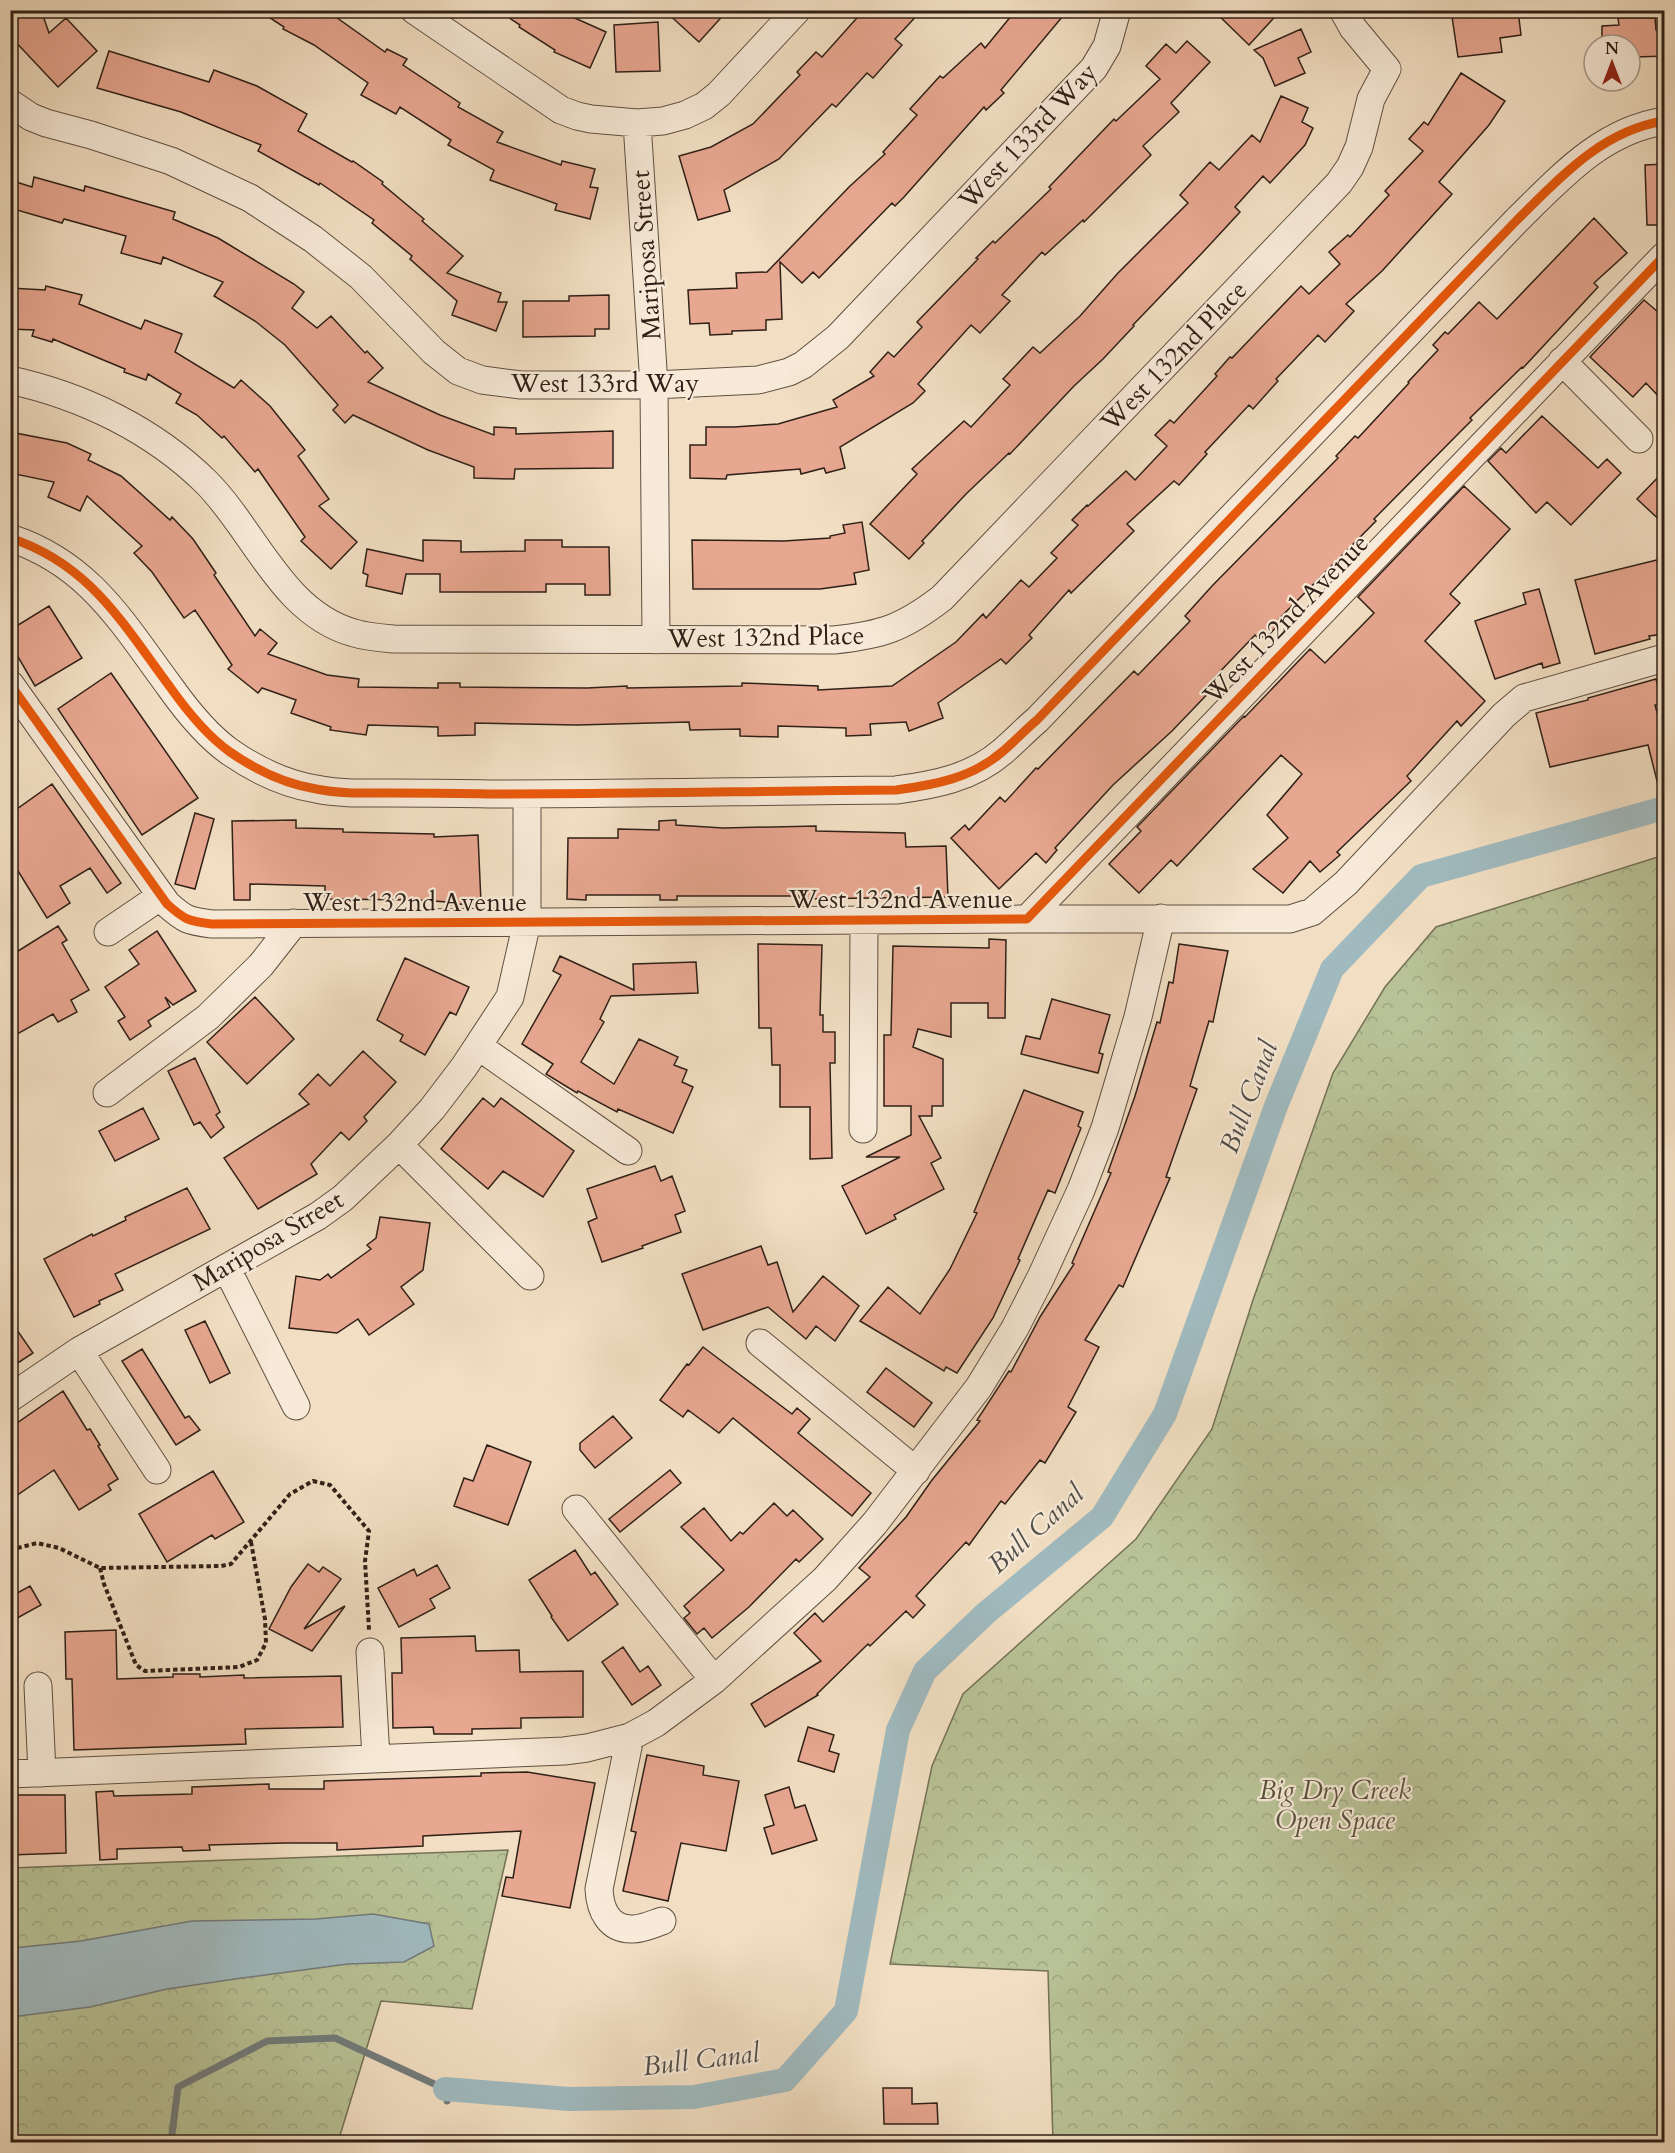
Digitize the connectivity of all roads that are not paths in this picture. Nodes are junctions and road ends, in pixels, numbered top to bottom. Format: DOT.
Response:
graph roads {
  1 [pos="414,10"];
  2 [pos="797,10"];
  3 [pos="1117,10"];
  4 [pos="1343,10"];
  5 [pos="10,103"];
  6 [pos="1665,121"];
  7 [pos="637,123"];
  8 [pos="1665,256"];
  9 [pos="1562,360"];
  10 [pos="10,380"];
  11 [pos="654,385"];
  12 [pos="1639,439"];
  13 [pos="10,538"];
  14 [pos="656,640"];
  15 [pos="1665,658"];
  16 [pos="10,684"];
  17 [pos="527,794"];
  18 [pos="161,896"];
  19 [pos="1161,918"];
  20 [pos="864,920"];
  21 [pos="1028,920"];
  22 [pos="526,922"];
  23 [pos="294,923"];
  24 [pos="108,932"];
  25 [pos="478,1046"];
  26 [pos="106,1093"];
  27 [pos="863,1129"];
  28 [pos="399,1145"];
  29 [pos="628,1151"];
  30 [pos="227,1269"];
  31 [pos="530,1276"];
  32 [pos="760,1343"];
  33 [pos="79,1351"];
  34 [pos="10,1398"];
  35 [pos="296,1406"];
  36 [pos="157,1470"];
  37 [pos="916,1471"];
  38 [pos="576,1509"];
  39 [pos="370,1652"];
  40 [pos="714,1680"];
  41 [pos="38,1686"];
  42 [pos="630,1737"];
  43 [pos="376,1758"];
  44 [pos="42,1773"];
  45 [pos="10,1774"];
  46 [pos="662,1921"];
  1 -- 7 [label="street"];
  2 -- 7 [label="street"];
  3 -- 11 [label="street, West 133rd Way"];
  4 -- 14 [label="street, West 132nd Place"];
  5 -- 11 [label="street, West 133rd Way"];
  6 -- 17 [label="street"];
  7 -- 11 [label="street, Mariposa Street"];
  8 -- 9 [label="street, West 132nd Avenue"];
  9 -- 12 [label="street"];
  9 -- 21 [label="street, West 132nd Avenue"];
  10 -- 14 [label="street, West 132nd Place"];
  11 -- 14 [label="street, Mariposa Street"];
  13 -- 17 [label="street"];
  15 -- 19 [label="street"];
  16 -- 18 [label="street, West 132nd Avenue"];
  17 -- 22 [label="street, Mariposa Street"];
  18 -- 23 [label="street, West 132nd Avenue"];
  18 -- 24 [label="street"];
  19 -- 21 [label="street"];
  19 -- 37 [label="street"];
  20 -- 21 [label="street, West 132nd Avenue"];
  20 -- 22 [label="street, West 132nd Avenue"];
  20 -- 27 [label="street"];
  22 -- 23 [label="street, West 132nd Avenue"];
  22 -- 25 [label="street, Mariposa Street"];
  23 -- 26 [label="street"];
  25 -- 28 [label="street, Mariposa Street"];
  25 -- 29 [label="street"];
  28 -- 30 [label="street, Mariposa Street"];
  28 -- 31 [label="street"];
  30 -- 33 [label="street, Mariposa Street"];
  30 -- 35 [label="street"];
  32 -- 37 [label="street"];
  33 -- 34 [label="street, Mariposa Street"];
  33 -- 36 [label="street"];
  37 -- 40 [label="street"];
  38 -- 40 [label="street"];
  39 -- 43 [label="street"];
  40 -- 42 [label="street"];
  41 -- 44 [label="street"];
  42 -- 43 [label="street"];
  42 -- 46 [label="street"];
  43 -- 44 [label="street"];
  44 -- 45 [label="street"];
}
